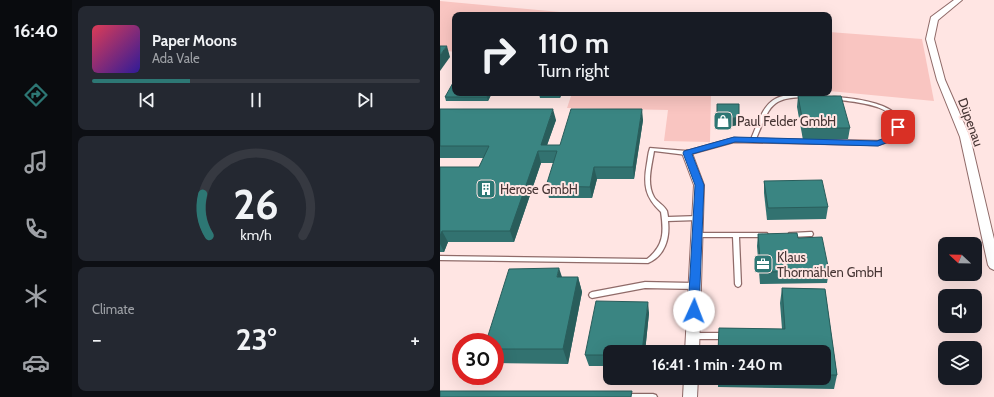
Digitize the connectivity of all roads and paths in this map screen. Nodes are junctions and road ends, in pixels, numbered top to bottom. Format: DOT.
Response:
graph roads {
  1 [pos="958,0"];
  2 [pos="818,96"];
  3 [pos="830,97"];
  4 [pos="753,140"];
  5 [pos="687,153"];
  6 [pos="698,218"];
  7 [pos="666,219"];
  8 [pos="810,234"];
  9 [pos="697,235"];
  10 [pos="736,235"];
  11 [pos="773,235"];
  12 [pos="781,235"];
  13 [pos="440,258"];
  14 [pos="994,265"];
  15 [pos="738,284"];
  16 [pos="695,286"];
  17 [pos="592,295"];
  18 [pos="693,336"];
  19 [pos="732,336"];
  20 [pos="692,345"];
  21 [pos="691,385"];
  22 [pos="622,397"];
  23 [pos="653,397"];
  24 [pos="690,397"];
  1 -- 14 [label="street, Düpenau"];
  2 -- 4 [label="lane"];
  3 -- 4 [label="lane"];
  4 -- 5 [label="lane"];
  5 -- 6 [label="street"];
  5 -- 7 [label="lane"];
  6 -- 7 [label="lane"];
  6 -- 9 [label="street"];
  7 -- 13 [label="lane"];
  8 -- 12 [label="lane"];
  9 -- 10 [label="lane"];
  9 -- 16 [label="street"];
  10 -- 11 [label="lane"];
  10 -- 15 [label="lane"];
  16 -- 17 [label="lane"];
  16 -- 18 [label="street"];
  18 -- 19 [label="lane"];
  18 -- 20 [label="street"];
  21 -- 24 [label="street"];
  22 -- 23 [label="lane"];
}
